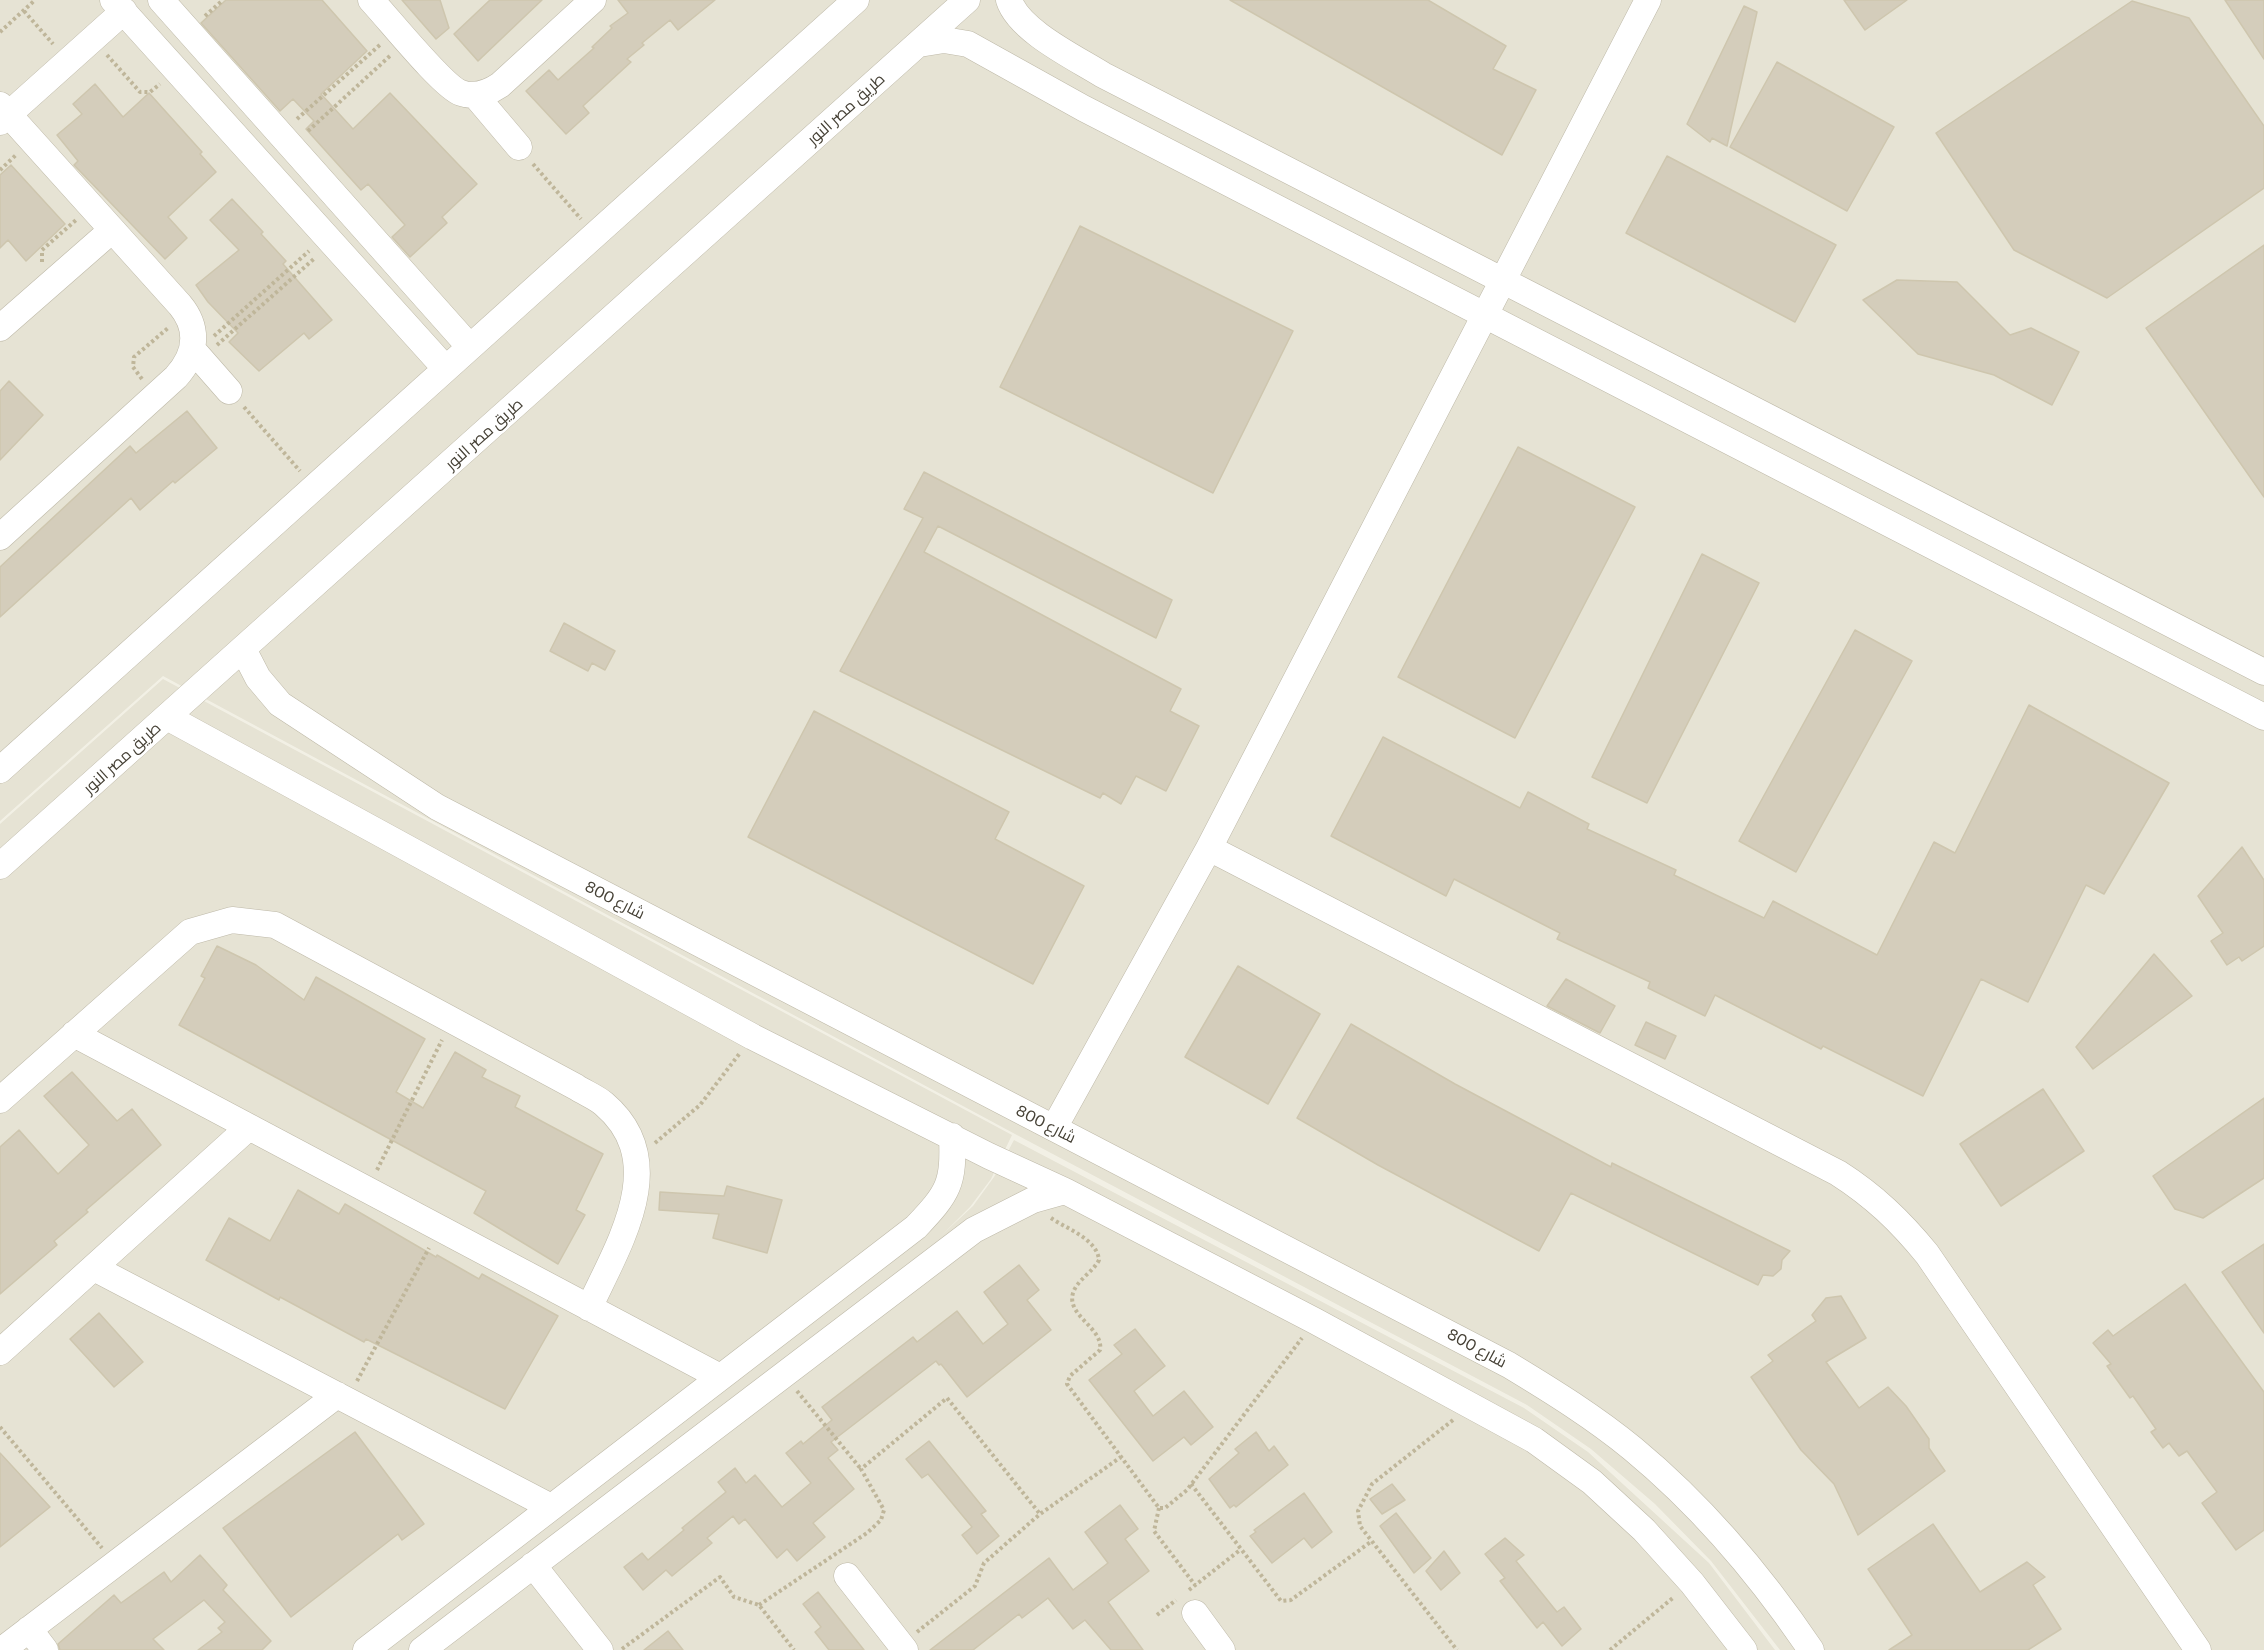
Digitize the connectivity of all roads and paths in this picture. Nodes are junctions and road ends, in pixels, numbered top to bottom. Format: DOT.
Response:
graph roads {
  1 [pos="35,0"];
  2 [pos="161,0"];
  3 [pos="371,0"];
  4 [pos="593,0"];
  5 [pos="856,0"];
  6 [pos="967,0"];
  7 [pos="1009,0"];
  8 [pos="1648,0"];
  9 [pos="118,6"];
  10 [pos="24,11"];
  11 [pos="0,32"];
  12 [pos="403,35"];
  13 [pos="93,39"];
  14 [pos="919,44"];
  15 [pos="68,61"];
  16 [pos="176,70"];
  17 [pos="475,95"];
  18 [pos="3,114"];
  19 [pos="1215,132"];
  20 [pos="282,134"];
  21 [pos="246,147"];
  22 [pos="519,147"];
  23 [pos="1197,167"];
  24 [pos="91,207"];
  25 [pos="112,230"];
  26 [pos="594,234"];
  27 [pos="329,239"];
  28 [pos="284,273"];
  29 [pos="56,278"];
  30 [pos="290,280"];
  31 [pos="1503,280"];
  32 [pos="254,300"];
  33 [pos="260,307"];
  34 [pos="186,312"];
  35 [pos="1485,314"];
  36 [pos="0,328"];
  37 [pos="470,346"];
  38 [pos="197,354"];
  39 [pos="445,368"];
  40 [pos="229,391"];
  41 [pos="156,395"];
  42 [pos="313,486"];
  43 [pos="0,537"];
  44 [pos="243,649"];
  45 [pos="2264,672"];
  46 [pos="167,717"];
  47 [pos="2264,717"];
  48 [pos="0,770"];
  49 [pos="1209,848"];
  50 [pos="0,866"];
  51 [pos="451,1021"];
  52 [pos="74,1034"];
  53 [pos="753,1037"];
  54 [pos="0,1100"];
  55 [pos="249,1127"];
  56 [pos="1054,1128"];
  57 [pos="952,1136"];
  58 [pos="636,1160"];
  59 [pos="367,1190"];
  60 [pos="1065,1191"];
  61 [pos="1033,1200"];
  62 [pos="440,1228"];
  63 [pos="94,1268"];
  64 [pos="589,1308"];
  65 [pos="1315,1321"];
  66 [pos="0,1352"];
  67 [pos="783,1374"];
  68 [pos="720,1377"];
  69 [pos="342,1398"];
  70 [pos="1472,1404"];
  71 [pos="0,1427"];
  72 [pos="1121,1457"];
  73 [pos="861,1469"];
  74 [pos="1191,1484"];
  75 [pos="551,1507"];
  76 [pos="1159,1508"];
  77 [pos="1040,1514"];
  78 [pos="1372,1541"];
  79 [pos="1240,1550"];
  80 [pos="115,1564"];
  81 [pos="533,1565"];
  82 [pos="847,1576"];
  83 [pos="1692,1583"];
  84 [pos="1195,1586"];
  85 [pos="759,1605"];
  86 [pos="1195,1613"];
  87 [pos="1156,1615"];
  88 [pos="29,1629"];
  89 [pos="903,1647"];
  90 [pos="2,1650"];
  91 [pos="45,1650"];
  92 [pos="366,1650"];
  93 [pos="422,1650"];
  94 [pos="600,1650"];
  95 [pos="621,1650"];
  96 [pos="794,1650"];
  97 [pos="1222,1650"];
  98 [pos="1456,1650"];
  99 [pos="1610,1650"];
  100 [pos="1744,1650"];
  101 [pos="1811,1650"];
  102 [pos="2199,1650"];
  1 -- 10 [label="path"];
  2 -- 20 [label="street"];
  3 -- 12 [label="street"];
  4 -- 17 [label="street"];
  5 -- 26 [label="street"];
  6 -- 14 [label="street, طريق مصر النور"];
  7 -- 19 [label="street"];
  8 -- 31 [label="street"];
  9 -- 13 [label="street"];
  9 -- 16 [label="street"];
  10 -- 11 [label="path"];
  10 -- 15 [label="path"];
  12 -- 17 [label="street"];
  12 -- 20 [label="path"];
  12 -- 20 [label="path"];
  13 -- 15 [label="street"];
  13 -- 16 [label="path"];
  14 -- 23 [label="street"];
  14 -- 44 [label="street, طريق مصر النور"];
  15 -- 18 [label="street"];
  16 -- 21 [label="street"];
  17 -- 22 [label="street"];
  18 -- 24 [label="street"];
  19 -- 23 [label="street"];
  19 -- 31 [label="street"];
  20 -- 21 [label="street"];
  20 -- 37 [label="street"];
  21 -- 27 [label="street"];
  22 -- 26 [label="path"];
  23 -- 35 [label="street"];
  24 -- 25 [label="street"];
  24 -- 29 [label="path"];
  25 -- 29 [label="street"];
  25 -- 34 [label="street"];
  26 -- 37 [label="street"];
  27 -- 28 [label="path"];
  27 -- 30 [label="path"];
  27 -- 39 [label="street"];
  28 -- 30 [label="path"];
  28 -- 32 [label="path"];
  29 -- 36 [label="street"];
  30 -- 33 [label="path"];
  31 -- 35 [label="street"];
  31 -- 45 [label="street"];
  32 -- 33 [label="path"];
  32 -- 38 [label="path"];
  33 -- 38 [label="path"];
  34 -- 38 [label="street"];
  34 -- 41 [label="path"];
  35 -- 47 [label="street"];
  35 -- 49 [label="street"];
  37 -- 39 [label="street"];
  38 -- 40 [label="street"];
  38 -- 41 [label="street"];
  39 -- 42 [label="street"];
  40 -- 42 [label="path"];
  41 -- 43 [label="street"];
  42 -- 48 [label="street"];
  44 -- 46 [label="street, طريق مصر النور"];
  44 -- 56 [label="street, شارع 800"];
  46 -- 50 [label="street, طريق مصر النور"];
  46 -- 53 [label="street"];
  49 -- 56 [label="street"];
  49 -- 102 [label="street"];
  51 -- 52 [label="street"];
  51 -- 58 [label="street"];
  51 -- 59 [label="path"];
  52 -- 54 [label="street"];
  52 -- 55 [label="street"];
  53 -- 57 [label="street"];
  53 -- 58 [label="path"];
  55 -- 59 [label="street"];
  55 -- 63 [label="street"];
  56 -- 101 [label="street, شارع 800"];
  57 -- 60 [label="street"];
  57 -- 68 [label="street"];
  58 -- 64 [label="street"];
  59 -- 62 [label="street"];
  60 -- 61 [label="street"];
  60 -- 65 [label="street"];
  61 -- 67 [label="street"];
  61 -- 72 [label="path"];
  62 -- 64 [label="street"];
  62 -- 69 [label="path"];
  63 -- 66 [label="street"];
  63 -- 69 [label="street"];
  64 -- 68 [label="street"];
  65 -- 70 [label="street"];
  65 -- 74 [label="path"];
  67 -- 73 [label="path"];
  67 -- 81 [label="street"];
  68 -- 75 [label="street"];
  69 -- 75 [label="street"];
  69 -- 80 [label="street"];
  70 -- 78 [label="path"];
  70 -- 83 [label="street"];
  71 -- 80 [label="path"];
  72 -- 76 [label="path"];
  72 -- 77 [label="path"];
  73 -- 77 [label="path"];
  73 -- 85 [label="path"];
  74 -- 76 [label="path"];
  74 -- 79 [label="path"];
  75 -- 92 [label="street"];
  76 -- 84 [label="path"];
  77 -- 89 [label="path"];
  78 -- 79 [label="path"];
  78 -- 98 [label="path"];
  79 -- 84 [label="path"];
  80 -- 88 [label="street"];
  81 -- 93 [label="street"];
  81 -- 94 [label="street"];
  82 -- 89 [label="street"];
  83 -- 99 [label="path"];
  83 -- 100 [label="street"];
  84 -- 87 [label="path"];
  85 -- 95 [label="path"];
  85 -- 96 [label="path"];
  86 -- 97 [label="street"];
  88 -- 90 [label="street"];
  88 -- 91 [label="street"];
}
